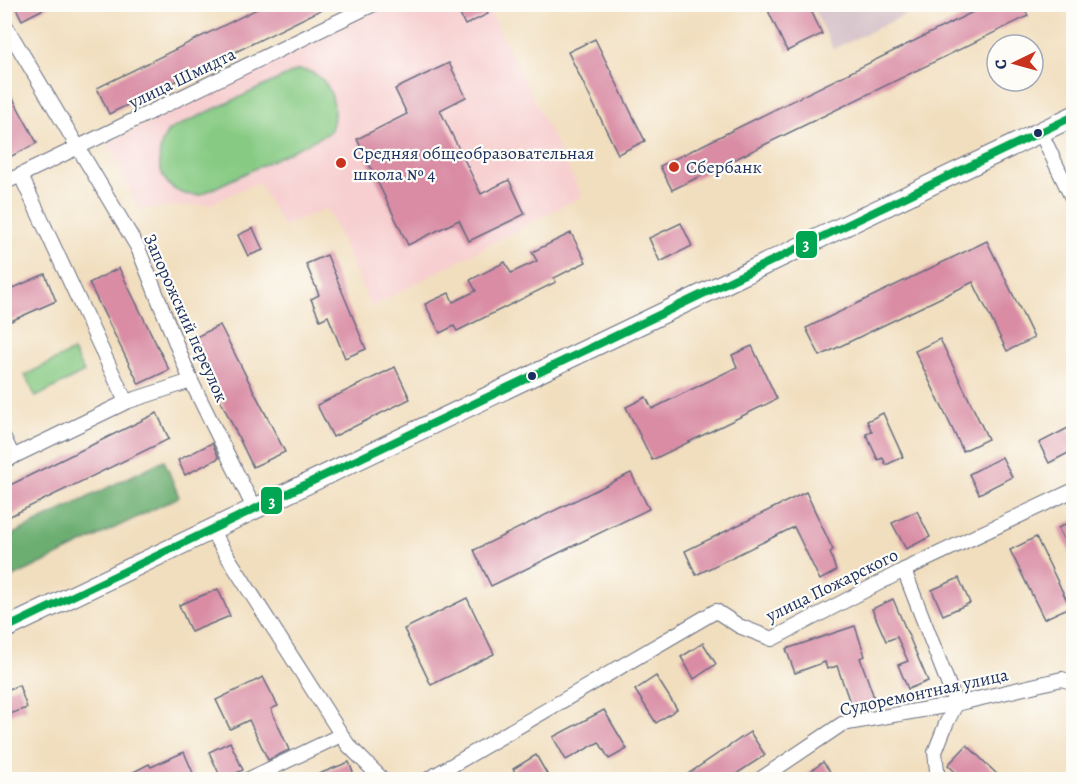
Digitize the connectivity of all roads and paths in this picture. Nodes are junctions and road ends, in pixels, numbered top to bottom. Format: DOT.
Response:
graph roads {
  1 [pos="374,4"];
  2 [pos="4,22"];
  3 [pos="1074,116"];
  4 [pos="1040,131"];
  5 [pos="79,148"];
  6 [pos="21,176"];
  7 [pos="4,183"];
  8 [pos="1070,186"];
  9 [pos="1074,202"];
  10 [pos="191,381"];
  11 [pos="126,402"];
  12 [pos="4,438"];
  13 [pos="9,459"];
  14 [pos="1074,490"];
  15 [pos="254,508"];
  16 [pos="210,529"];
  17 [pos="904,570"];
  18 [pos="4,629"];
  19 [pos="1074,683"];
  20 [pos="956,704"];
  21 [pos="341,735"];
  22 [pos="247,780"];
  23 [pos="383,780"];
  24 [pos="427,780"];
  25 [pos="759,780"];
  26 [pos="938,780"];
  1 -- 5 [label="street, улица Шмидта"];
  2 -- 5 [label="street, Запорожский переулок"];
  3 -- 4 [label="main road"];
  4 -- 8 [label="street"];
  4 -- 15 [label="main road"];
  5 -- 6 [label="street, улица Шмидта"];
  5 -- 10 [label="street, Запорожский переулок"];
  6 -- 7 [label="street, улица Шмидта"];
  6 -- 11 [label="street"];
  8 -- 9 [label="street"];
  10 -- 11 [label="street"];
  10 -- 15 [label="street, Запорожский переулок"];
  11 -- 13 [label="street"];
  12 -- 13 [label="street"];
  14 -- 17 [label="street, улица Пожарского"];
  15 -- 16 [label="main road"];
  16 -- 18 [label="main road"];
  16 -- 21 [label="street"];
  17 -- 20 [label="street"];
  17 -- 24 [label="street, улица Пожарского"];
  19 -- 20 [label="street, Судоремонтная улица"];
  20 -- 25 [label="street, Судоремонтная улица"];
  20 -- 26 [label="street"];
  21 -- 22 [label="street"];
  21 -- 23 [label="street"];
}
